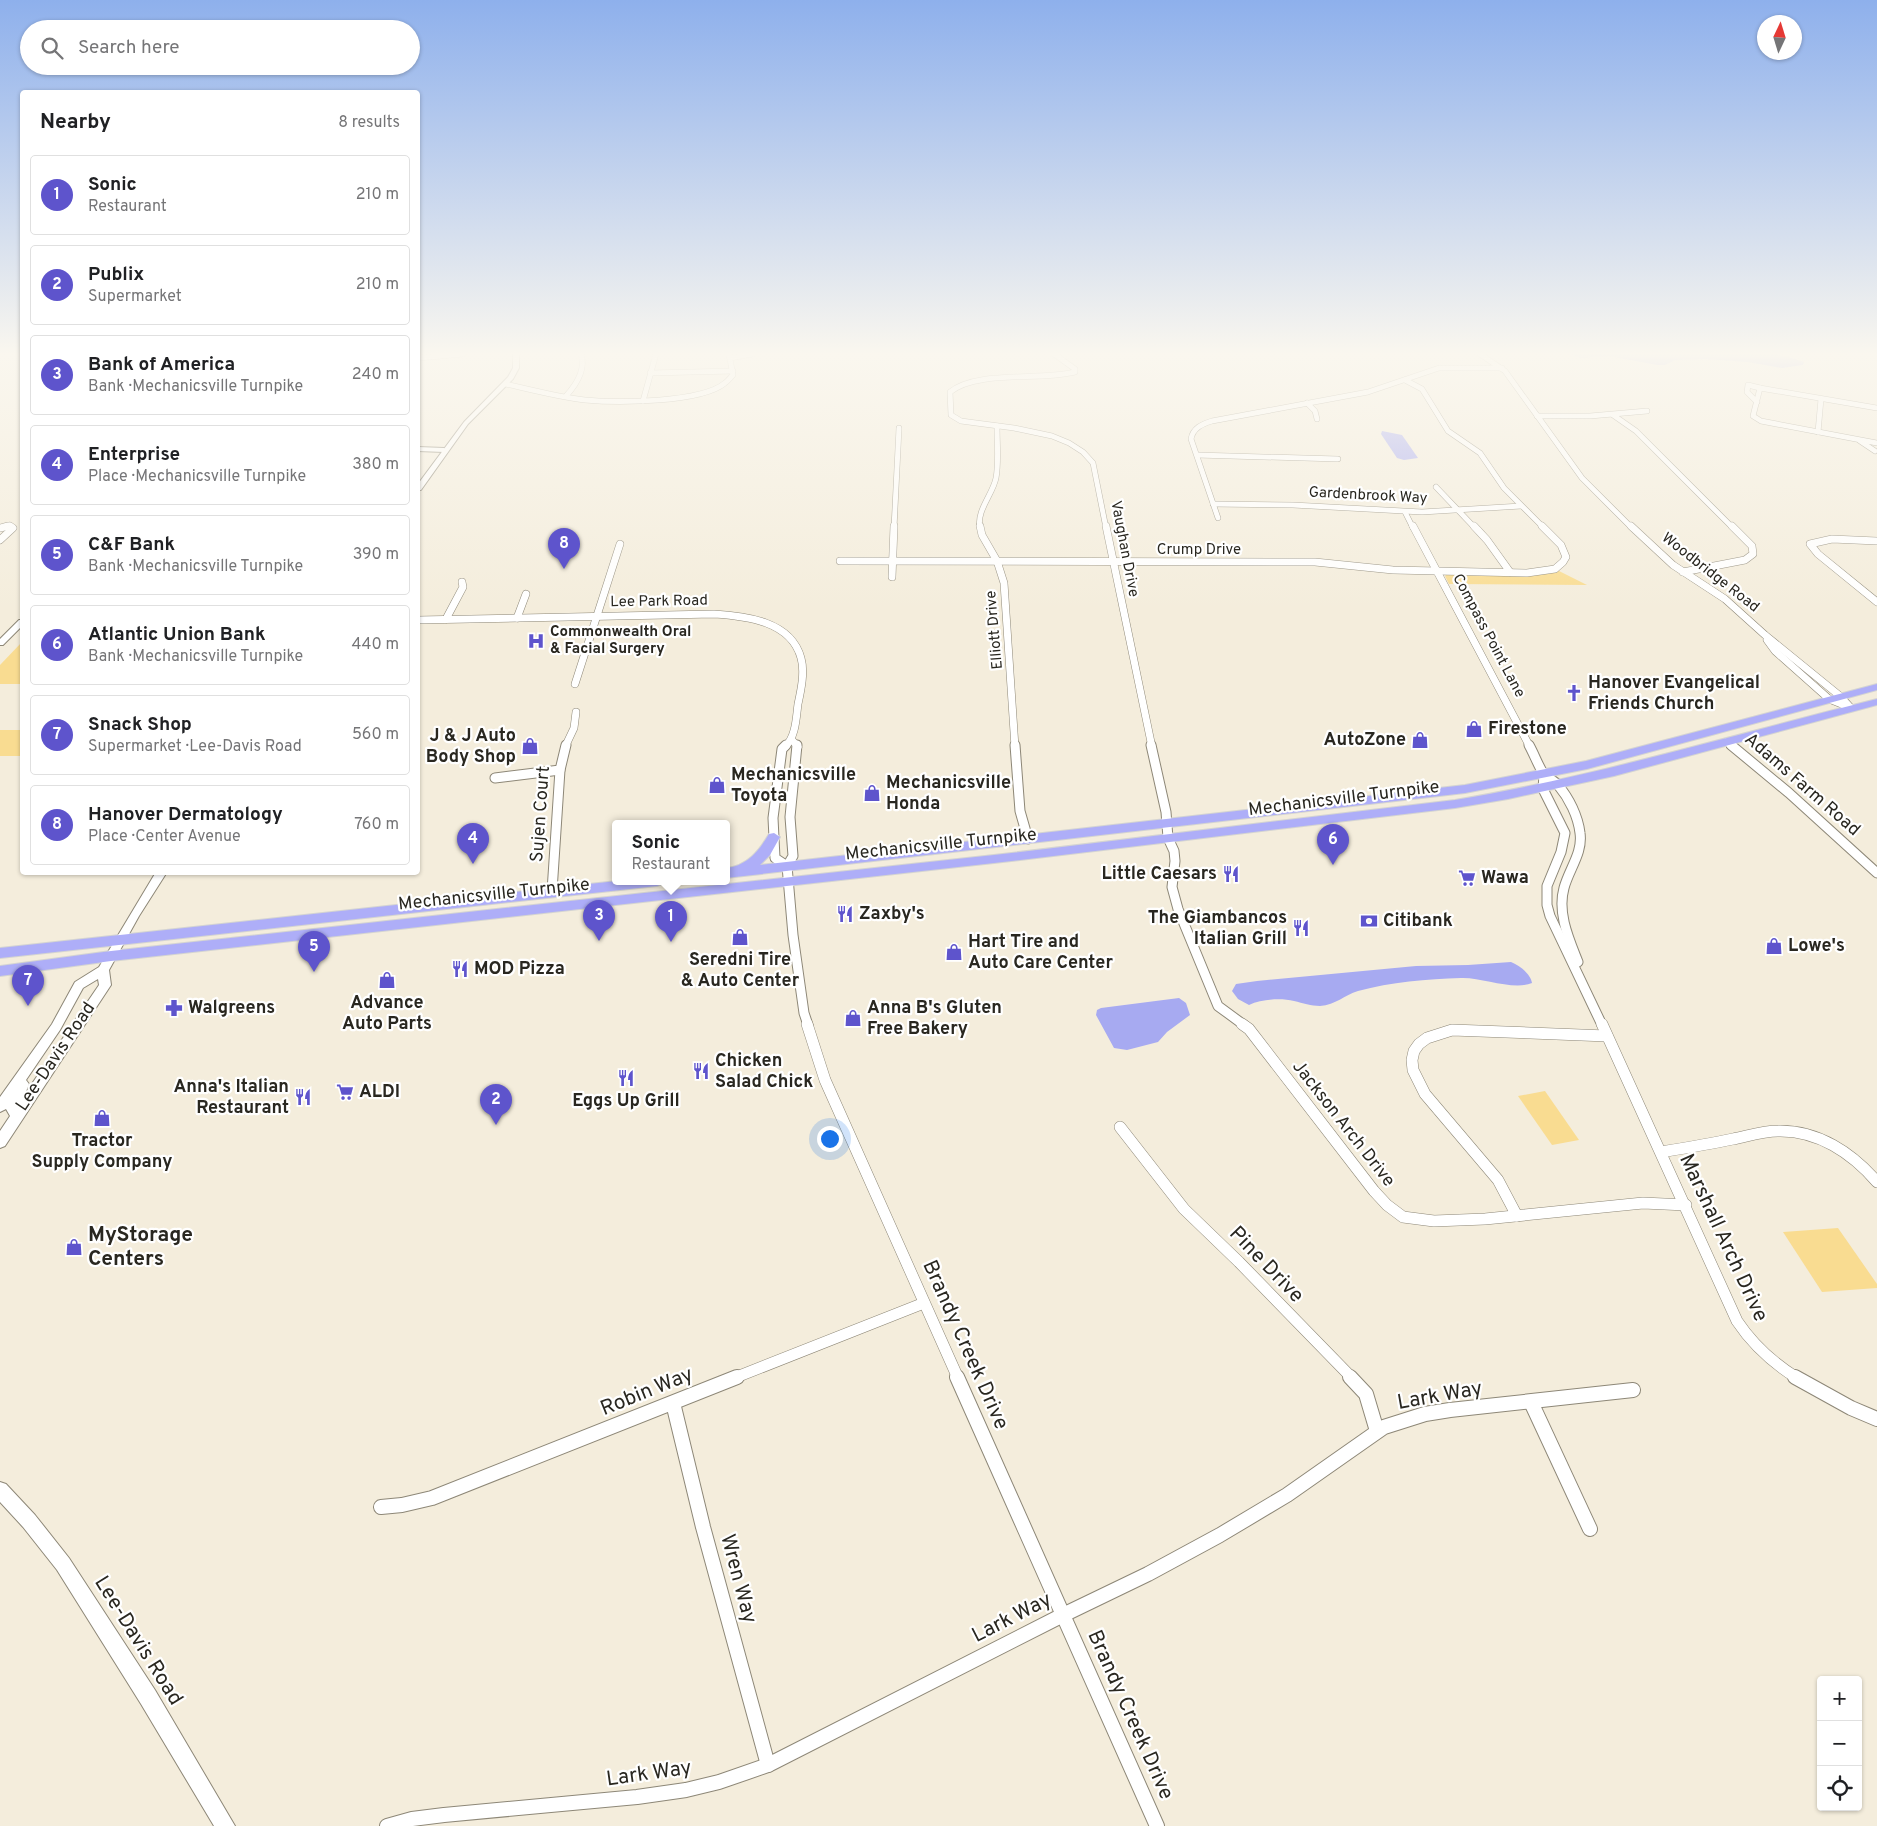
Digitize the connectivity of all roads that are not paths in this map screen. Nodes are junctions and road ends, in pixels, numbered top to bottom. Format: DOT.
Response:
graph roads {
  1 [pos="453,439"];
  2 [pos="898,439"];
  3 [pos="997,439"];
  4 [pos="1063,439"];
  5 [pos="1192,439"];
  6 [pos="1461,439"];
  7 [pos="1554,439"];
  8 [pos="1643,439"];
  9 [pos="1858,439"];
  10 [pos="1859,439"];
  11 [pos="1877,442"];
  12 [pos="420,448"];
  13 [pos="444,450"];
  14 [pos="1876,452"];
  15 [pos="1197,455"];
  16 [pos="1338,459"];
  17 [pos="420,485"];
  18 [pos="1436,487"];
  19 [pos="1213,504"];
  20 [pos="1521,506"];
  21 [pos="1458,510"];
  22 [pos="1405,512"];
  23 [pos="1218,518"];
  24 [pos="0,528"];
  25 [pos="0,540"];
  26 [pos="1877,541"];
  27 [pos="620,544"];
  28 [pos="840,561"];
  29 [pos="892,561"];
  30 [pos="997,561"];
  31 [pos="1113,562"];
  32 [pos="1437,571"];
  33 [pos="1510,572"];
  34 [pos="1683,572"];
  35 [pos="892,577"];
  36 [pos="462,582"];
  37 [pos="526,594"];
  38 [pos="1877,602"];
  39 [pos="597,617"];
  40 [pos="517,618"];
  41 [pos="446,619"];
  42 [pos="420,620"];
  43 [pos="20,624"];
  44 [pos="1765,635"];
  45 [pos="0,643"];
  46 [pos="575,684"];
  47 [pos="1877,686"];
  48 [pos="1835,698"];
  49 [pos="1877,702"];
  50 [pos="1851,708"];
  51 [pos="576,712"];
  52 [pos="792,740"];
  53 [pos="1728,742"];
  54 [pos="560,770"];
  55 [pos="1544,774"];
  56 [pos="495,778"];
  57 [pos="1559,786"];
  58 [pos="1544,789"];
  59 [pos="1167,824"];
  60 [pos="774,837"];
  61 [pos="1168,838"];
  62 [pos="1028,839"];
  63 [pos="787,866"];
  64 [pos="730,872"];
  65 [pos="730,873"];
  66 [pos="1877,873"];
  67 [pos="160,875"];
  68 [pos="787,882"];
  69 [pos="615,885"];
  70 [pos="552,891"];
  71 [pos="121,940"];
  72 [pos="0,953"];
  73 [pos="111,956"];
  74 [pos="103,970"];
  75 [pos="0,971"];
  76 [pos="1587,991"];
  77 [pos="1607,1036"];
  78 [pos="32,1062"];
  79 [pos="0,1107"];
  80 [pos="17,1116"];
  81 [pos="1120,1127"];
  82 [pos="0,1142"];
  83 [pos="1661,1152"];
  84 [pos="1877,1182"];
  85 [pos="1686,1206"];
  86 [pos="1517,1216"];
  87 [pos="924,1303"];
  88 [pos="1633,1390"];
  89 [pos="1531,1402"];
  90 [pos="673,1403"];
  91 [pos="1877,1419"];
  92 [pos="1377,1431"];
  93 [pos="0,1490"];
  94 [pos="381,1507"];
  95 [pos="1590,1529"];
  96 [pos="1063,1615"];
  97 [pos="768,1765"];
  98 [pos="225,1826"];
  99 [pos="387,1826"];
  100 [pos="1158,1826"];
  1 -- 13 [label="main road"];
  2 -- 29 [label="street"];
  3 -- 30 [label="street, Elliott Drive"];
  4 -- 31 [label="street, Vaughan Drive"];
  5 -- 15 [label="street"];
  6 -- 20 [label="street"];
  7 -- 34 [label="street, Woodbridge Road"];
  8 -- 34 [label="street"];
  9 -- 14 [label="street"];
  10 -- 11 [label="street"];
  12 -- 13 [label="street"];
  13 -- 17 [label="main road"];
  15 -- 16 [label="street"];
  15 -- 19 [label="street"];
  18 -- 21 [label="street"];
  19 -- 22 [label="street, Gardenbrook Way"];
  19 -- 23 [label="street"];
  20 -- 21 [label="street, Gardenbrook Way"];
  20 -- 33 [label="street"];
  21 -- 22 [label="street, Gardenbrook Way"];
  21 -- 33 [label="street"];
  22 -- 32 [label="street, Compass Point Lane"];
  24 -- 25 [label="street"];
  26 -- 38 [label="street"];
  27 -- 39 [label="street"];
  28 -- 29 [label="street, Crump Drive"];
  29 -- 30 [label="street, Crump Drive"];
  29 -- 35 [label="street"];
  30 -- 31 [label="street, Crump Drive"];
  30 -- 62 [label="street, Elliott Drive"];
  31 -- 32 [label="street, Crump Drive"];
  31 -- 59 [label="street, Vaughan Drive"];
  32 -- 33 [label="street"];
  32 -- 55 [label="street, Compass Point Lane"];
  34 -- 44 [label="street, Woodbridge Road"];
  36 -- 41 [label="street"];
  37 -- 40 [label="street"];
  39 -- 40 [label="street, Lee Park Road"];
  39 -- 46 [label="street"];
  39 -- 52 [label="street, Lee Park Road"];
  40 -- 41 [label="street, Lee Park Road"];
  41 -- 42 [label="street, Lee Park Road"];
  43 -- 45 [label="street"];
  44 -- 48 [label="street, Woodbridge Road"];
  44 -- 48 [label="street, Woodbridge Road"];
  47 -- 48 [label="highway, Mechanicsville Turnpike"];
  48 -- 50 [label="street, Woodbridge Road"];
  48 -- 50 [label="street, Woodbridge Road"];
  48 -- 55 [label="highway, Mechanicsville Turnpike"];
  49 -- 50 [label="highway, Mechanicsville Turnpike"];
  50 -- 53 [label="highway, Mechanicsville Turnpike"];
  51 -- 54 [label="street, Sujen Court"];
  52 -- 60 [label="street, Lee Park Road"];
  52 -- 63 [label="street, Lee Park Road"];
  53 -- 57 [label="highway, Mechanicsville Turnpike"];
  53 -- 66 [label="street, Adams Farm Road"];
  54 -- 56 [label="street"];
  54 -- 70 [label="street, Sujen Court"];
  55 -- 57 [label="street, Compass Point Lane"];
  55 -- 58 [label="street, Compass Point Lane"];
  55 -- 59 [label="highway, Mechanicsville Turnpike"];
  57 -- 58 [label="highway, Mechanicsville Turnpike"];
  57 -- 76 [label="street, Compass Point Lane"];
  58 -- 61 [label="highway, Mechanicsville Turnpike"];
  58 -- 76 [label="street, Compass Point Lane"];
  59 -- 61 [label="street, Jackson Arch Drive"];
  59 -- 62 [label="highway, Mechanicsville Turnpike"];
  60 -- 63 [label="street, Lee Park Road"];
  60 -- 64 [label="highway"];
  61 -- 68 [label="highway, Mechanicsville Turnpike"];
  61 -- 86 [label="street, Jackson Arch Drive"];
  62 -- 63 [label="highway, Mechanicsville Turnpike"];
  63 -- 65 [label="highway, Mechanicsville Turnpike"];
  63 -- 68 [label="street, Brandy Creek Drive"];
  67 -- 71 [label="main road, Lee-Davis Road"];
  68 -- 73 [label="highway, Mechanicsville Turnpike"];
  68 -- 87 [label="street, Brandy Creek Drive"];
  69 -- 70 [label="highway, Mechanicsville Turnpike"];
  70 -- 71 [label="highway, Mechanicsville Turnpike"];
  71 -- 72 [label="highway, Mechanicsville Turnpike"];
  71 -- 73 [label="main road, Lee-Davis Road"];
  73 -- 74 [label="main road, Lee-Davis Road"];
  73 -- 75 [label="highway, Mechanicsville Turnpike"];
  74 -- 78 [label="main road, Lee-Davis Road"];
  74 -- 80 [label="main road, Lee-Davis Road"];
  76 -- 77 [label="street, Compass Point Lane"];
  77 -- 83 [label="street, Marshall Arch Drive"];
  77 -- 86 [label="street"];
  78 -- 79 [label="main road, Lee-Davis Road"];
  78 -- 80 [label="main road"];
  80 -- 82 [label="main road, Lee-Davis Road"];
  81 -- 92 [label="street, Pine Drive"];
  83 -- 84 [label="street, Marshall Arch Drive"];
  83 -- 85 [label="street, Marshall Arch Drive"];
  85 -- 86 [label="street, Jackson Arch Drive"];
  85 -- 91 [label="street, Marshall Arch Drive"];
  87 -- 90 [label="street, Robin Way"];
  87 -- 96 [label="street, Brandy Creek Drive"];
  88 -- 89 [label="street, Lark Way"];
  89 -- 92 [label="street, Lark Way"];
  89 -- 95 [label="street"];
  90 -- 94 [label="street, Robin Way"];
  90 -- 97 [label="street, Wren Way"];
  92 -- 96 [label="street, Lark Way"];
  93 -- 98 [label="main road, Lee-Davis Road"];
  96 -- 97 [label="street, Lark Way"];
  96 -- 100 [label="street, Brandy Creek Drive"];
  97 -- 99 [label="street, Lark Way"];
}
